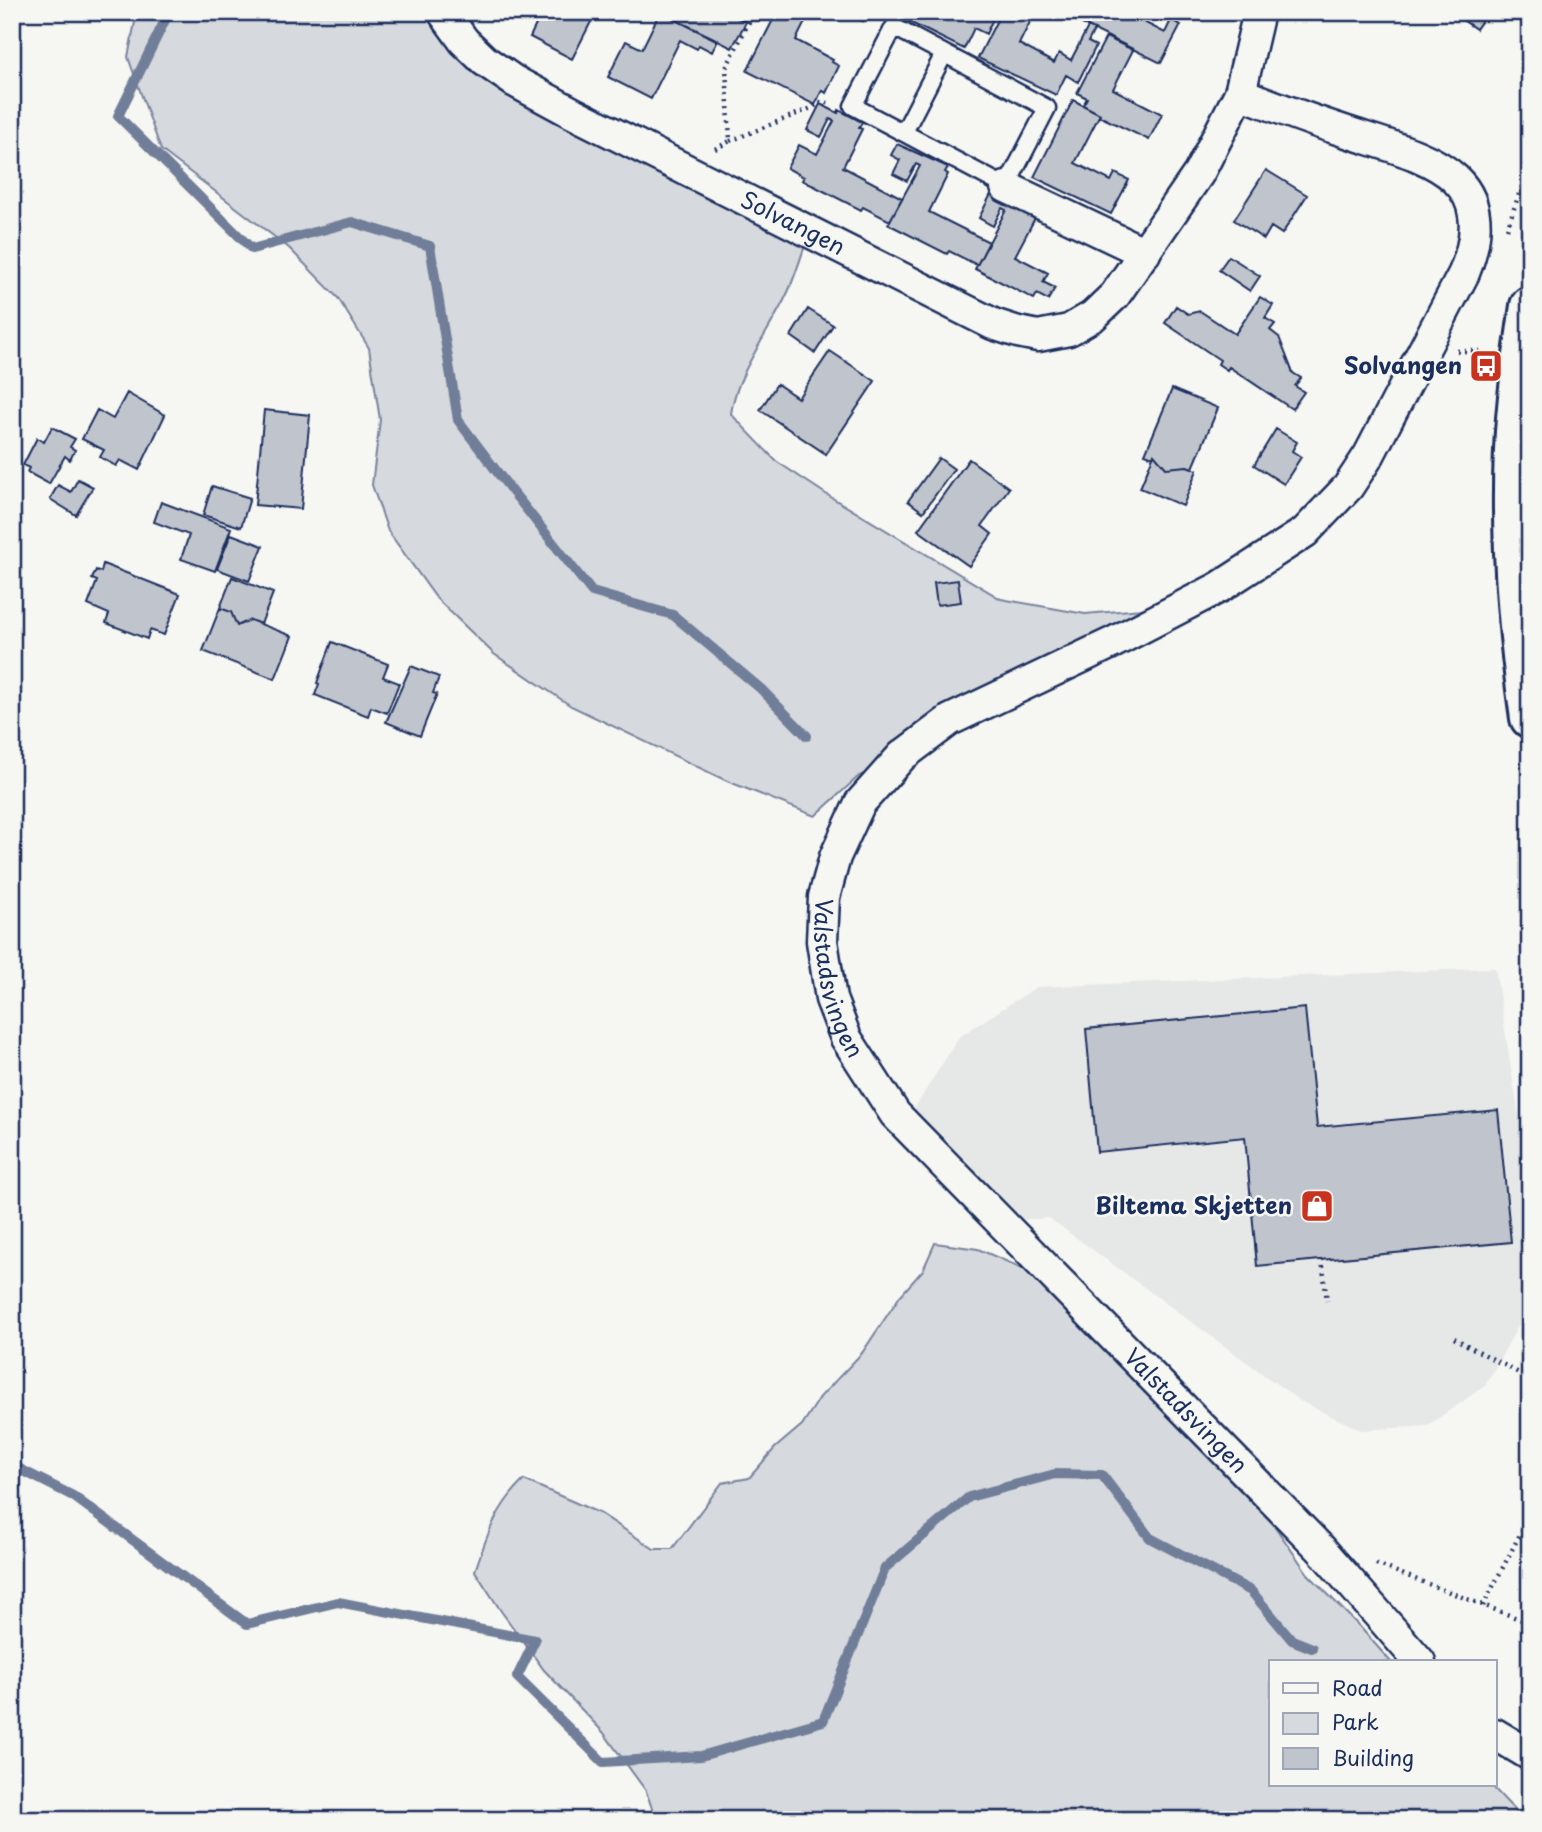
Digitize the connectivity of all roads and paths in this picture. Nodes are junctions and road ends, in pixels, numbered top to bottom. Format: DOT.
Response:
graph roads {
  1 [pos="443,12"];
  2 [pos="754,12"];
  3 [pos="1259,12"];
  4 [pos="944,54"];
  5 [pos="1240,93"];
  6 [pos="853,106"];
  7 [pos="904,132"];
  8 [pos="730,141"];
  9 [pos="678,167"];
  10 [pos="1006,187"];
  11 [pos="1530,188"];
  12 [pos="1505,235"];
  13 [pos="1145,253"];
  14 [pos="1530,306"];
  15 [pos="1530,718"];
  16 [pos="1322,1259"];
  17 [pos="1327,1301"];
  18 [pos="1454,1338"];
  19 [pos="1530,1379"];
  20 [pos="1530,1515"];
  21 [pos="1321,1549"];
  22 [pos="1483,1606"];
  23 [pos="1530,1623"];
  24 [pos="1418,1660"];
  25 [pos="1496,1735"];
  26 [pos="1530,1755"];
  1 -- 9 [label="street, Solvangen"];
  2 -- 8 [label="path"];
  3 -- 5 [label="street, Solvangen"];
  4 -- 6 [label="lane"];
  4 -- 7 [label="lane"];
  4 -- 10 [label="lane"];
  5 -- 13 [label="street, Solvangen"];
  5 -- 21 [label="street, Valstadsvingen"];
  6 -- 7 [label="lane"];
  6 -- 8 [label="path"];
  7 -- 10 [label="lane"];
  8 -- 9 [label="path"];
  9 -- 13 [label="street, Solvangen"];
  10 -- 13 [label="street"];
  11 -- 12 [label="path"];
  14 -- 15 [label="main road"];
  16 -- 17 [label="path"];
  18 -- 19 [label="path"];
  20 -- 22 [label="path"];
  21 -- 22 [label="path"];
  21 -- 24 [label="street, Valstadsvingen"];
  22 -- 23 [label="path"];
  25 -- 26 [label="street"];
}
